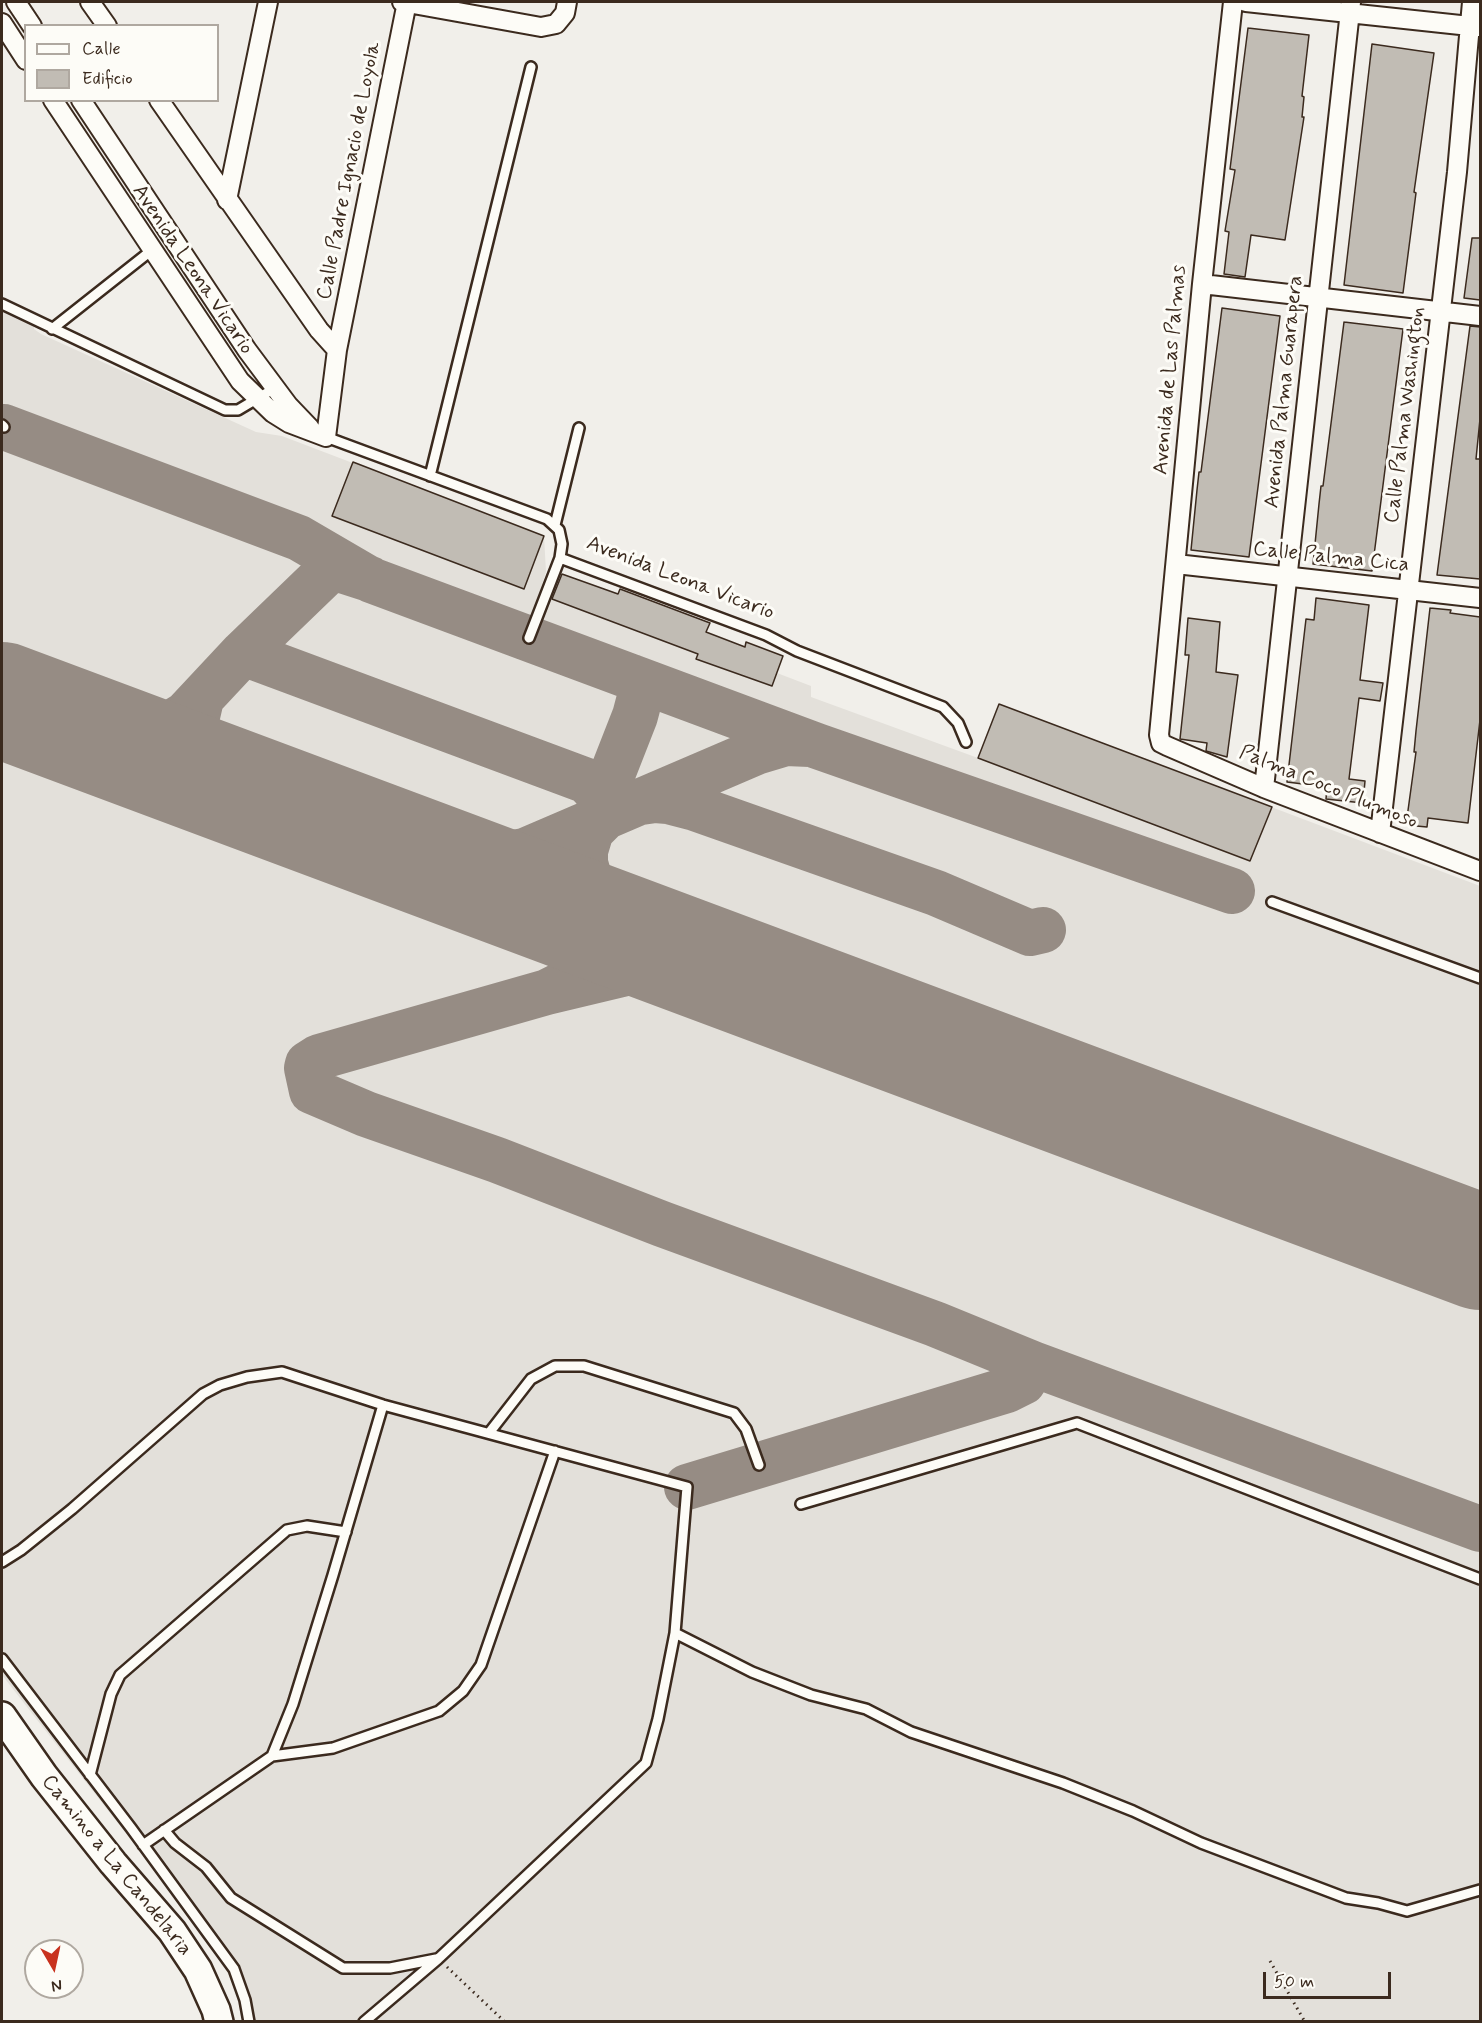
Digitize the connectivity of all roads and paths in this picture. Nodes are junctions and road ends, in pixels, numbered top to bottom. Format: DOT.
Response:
graph roads {
  1 [pos="16,2"];
  2 [pos="90,2"];
  3 [pos="268,2"];
  4 [pos="402,2"];
  5 [pos="407,2"];
  6 [pos="567,2"];
  7 [pos="1233,2"];
  8 [pos="1246,2"];
  9 [pos="1472,2"];
  10 [pos="1351,7"];
  11 [pos="2,23"];
  12 [pos="31,24"];
  13 [pos="106,24"];
  14 [pos="1475,27"];
  15 [pos="24,57"];
  16 [pos="531,67"];
  17 [pos="53,102"];
  18 [pos="82,102"];
  19 [pos="160,102"];
  20 [pos="227,200"];
  21 [pos="152,250"];
  22 [pos="1202,284"];
  23 [pos="1318,297"];
  24 [pos="2,304"];
  25 [pos="1441,311"];
  26 [pos="1480,316"];
  27 [pos="52,329"];
  28 [pos="338,350"];
  29 [pos="275,388"];
  30 [pos="257,399"];
  31 [pos="579,428"];
  32 [pos="323,436"];
  33 [pos="430,476"];
  34 [pos="555,525"];
  35 [pos="560,558"];
  36 [pos="1176,564"];
  37 [pos="1287,576"];
  38 [pos="1408,590"];
  39 [pos="1480,598"];
  40 [pos="529,638"];
  41 [pos="966,742"];
  42 [pos="1161,743"];
  43 [pos="1264,788"];
  44 [pos="1380,833"];
  45 [pos="1480,871"];
  46 [pos="1272,902"];
  47 [pos="1480,978"];
  48 [pos="383,1404"];
  49 [pos="489,1433"];
  50 [pos="555,1451"];
  51 [pos="759,1465"];
  52 [pos="801,1504"];
  53 [pos="346,1532"];
  54 [pos="2,1562"];
  55 [pos="1480,1579"];
  56 [pos="675,1633"];
  57 [pos="2,1659"];
  58 [pos="2,1716"];
  59 [pos="272,1756"];
  60 [pos="90,1775"];
  61 [pos="164,1830"];
  62 [pos="143,1845"];
  63 [pos="1480,1890"];
  64 [pos="438,1959"];
  65 [pos="1270,1961"];
  66 [pos="219,2022"];
  67 [pos="249,2022"];
  68 [pos="364,2022"];
  69 [pos="505,2022"];
  70 [pos="1305,2022"];
  1 -- 12 [label="street"];
  2 -- 13 [label="street"];
  3 -- 20 [label="street"];
  4 -- 5 [label="street"];
  5 -- 6 [label="street"];
  5 -- 28 [label="street, Calle Padre Ignacio de Loyola"];
  7 -- 22 [label="street, Avenida de Las Palmas"];
  8 -- 10 [label="street"];
  9 -- 14 [label="street, Calle Palma Washington"];
  10 -- 14 [label="street"];
  10 -- 23 [label="street, Avenida Palma Guarapera"];
  11 -- 15 [label="street"];
  14 -- 25 [label="street, Calle Palma Washington"];
  16 -- 33 [label="lane"];
  17 -- 21 [label="street, Avenida Leona Vicario"];
  18 -- 29 [label="street, Avenida Leona Vicario"];
  19 -- 20 [label="street"];
  20 -- 28 [label="street"];
  21 -- 27 [label="lane"];
  21 -- 30 [label="street, Avenida Leona Vicario"];
  22 -- 23 [label="street"];
  22 -- 36 [label="street, Avenida de Las Palmas"];
  23 -- 25 [label="street"];
  23 -- 37 [label="street, Avenida Palma Guarapera"];
  24 -- 27 [label="lane"];
  25 -- 26 [label="street"];
  25 -- 38 [label="street, Calle Palma Washington"];
  27 -- 30 [label="lane"];
  28 -- 32 [label="street, Calle Padre Ignacio de Loyola"];
  29 -- 30 [label="lane"];
  29 -- 32 [label="street, Avenida Leona Vicario"];
  30 -- 32 [label="street, Avenida Leona Vicario"];
  31 -- 34 [label="lane"];
  32 -- 33 [label="lane, Avenida Leona Vicario"];
  33 -- 34 [label="lane, Avenida Leona Vicario"];
  34 -- 35 [label="lane, Avenida Leona Vicario"];
  35 -- 40 [label="lane"];
  35 -- 41 [label="lane, Avenida Leona Vicario"];
  36 -- 37 [label="street, Calle Palma Cica"];
  36 -- 42 [label="street, Avenida de Las Palmas"];
  37 -- 38 [label="street, Calle Palma Cica"];
  37 -- 43 [label="street, Avenida Palma Guarapera"];
  38 -- 39 [label="street, Calle Palma Cica"];
  38 -- 44 [label="street, Calle Palma Washington"];
  42 -- 43 [label="street, Palma Coco Plumoso"];
  43 -- 44 [label="street, Palma Coco Plumoso"];
  44 -- 45 [label="street, Palma Coco Plumoso"];
  46 -- 47 [label="lane"];
  48 -- 49 [label="lane"];
  48 -- 53 [label="lane"];
  48 -- 54 [label="lane"];
  49 -- 50 [label="lane"];
  49 -- 51 [label="lane"];
  50 -- 56 [label="lane"];
  50 -- 59 [label="lane"];
  52 -- 55 [label="lane"];
  53 -- 59 [label="lane"];
  53 -- 60 [label="lane"];
  56 -- 63 [label="lane"];
  56 -- 64 [label="lane"];
  57 -- 60 [label="lane"];
  58 -- 66 [label="street, Camino a La Candelaria"];
  59 -- 61 [label="lane"];
  60 -- 62 [label="lane"];
  61 -- 62 [label="lane"];
  61 -- 64 [label="lane"];
  62 -- 67 [label="lane"];
  64 -- 68 [label="lane"];
  64 -- 69 [label="path"];
  65 -- 70 [label="path"];
}
